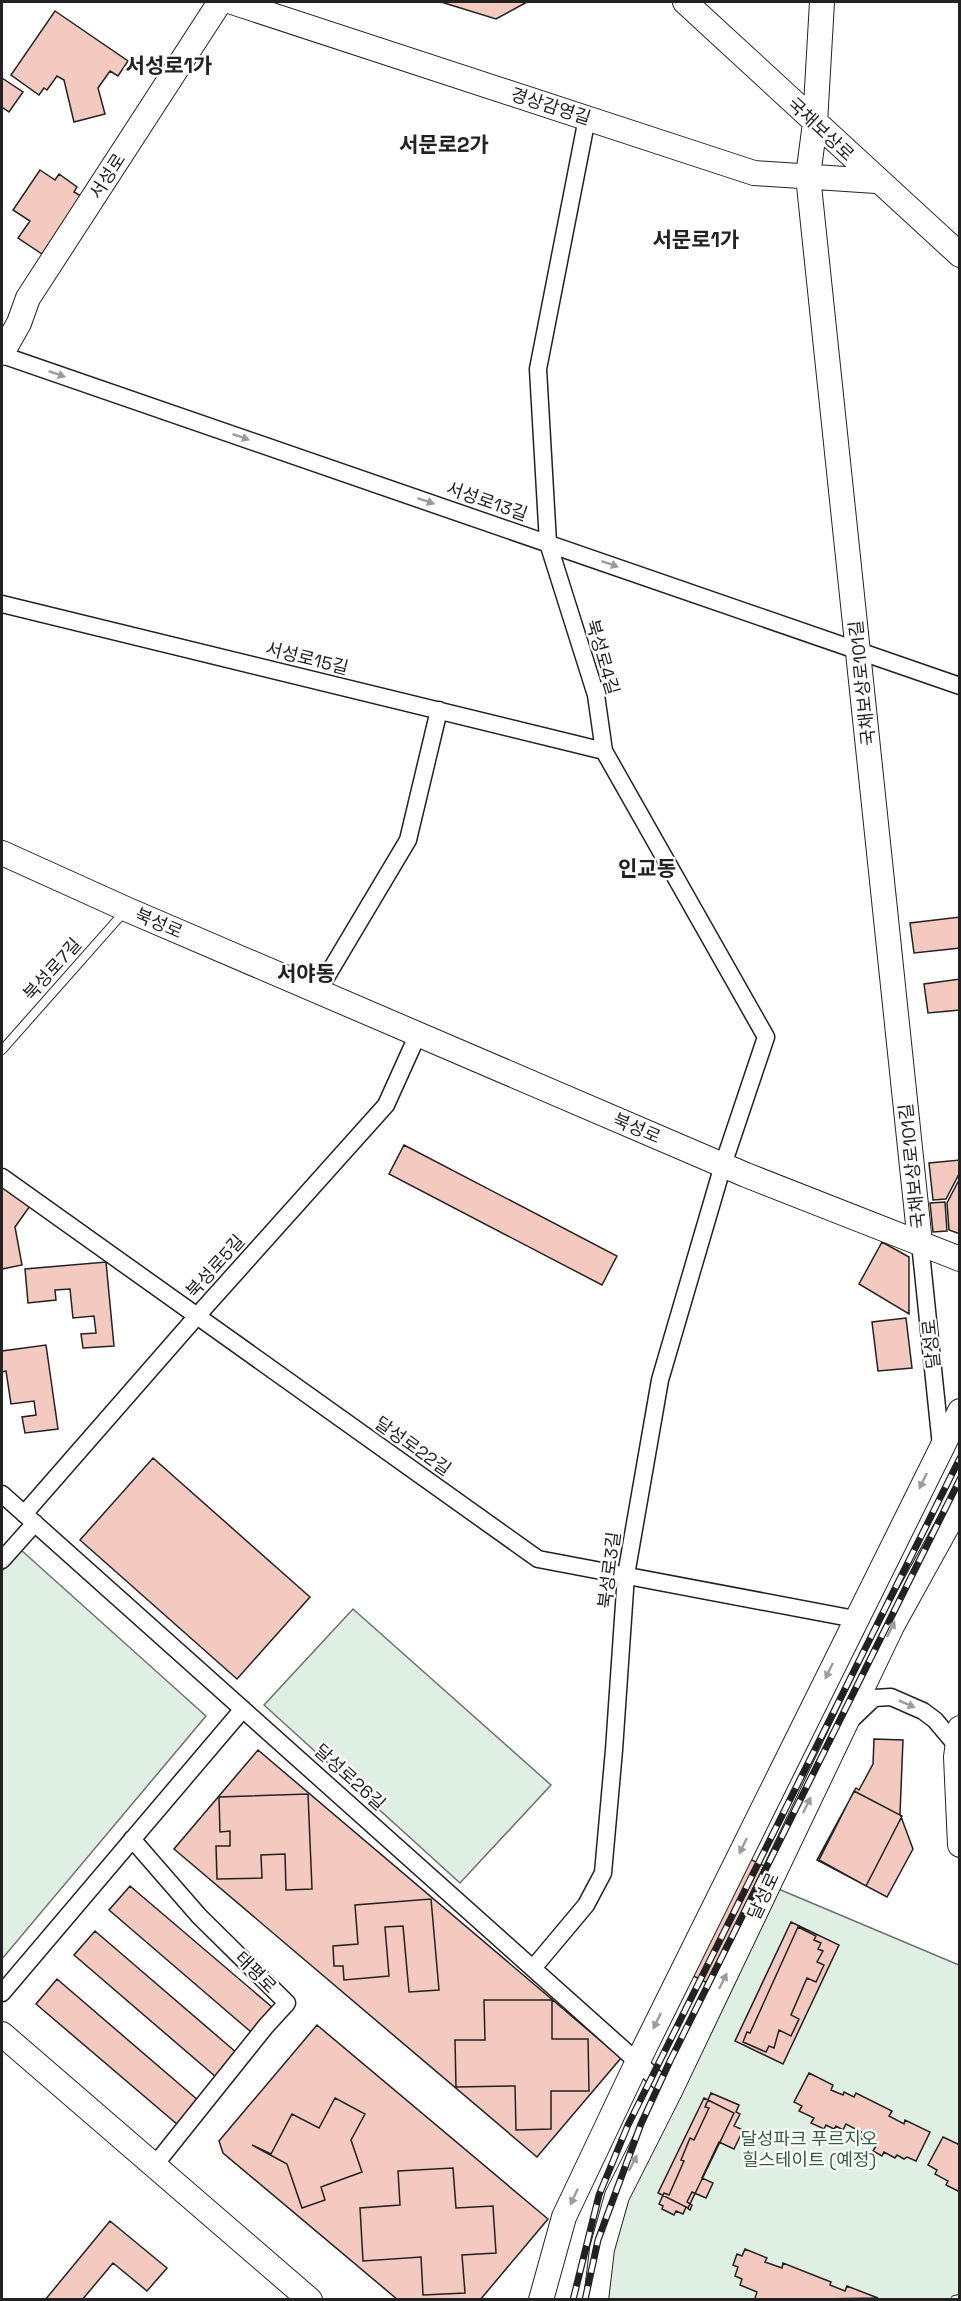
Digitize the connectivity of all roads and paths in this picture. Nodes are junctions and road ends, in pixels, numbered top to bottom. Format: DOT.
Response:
graph roads {
  1 [pos="220,2"];
  2 [pos="232,2"];
  3 [pos="685,2"];
  4 [pos="822,2"];
  5 [pos="587,118"];
  6 [pos="815,123"];
  7 [pos="808,176"];
  8 [pos="876,181"];
  9 [pos="960,255"];
  10 [pos="28,298"];
  11 [pos="2,330"];
  12 [pos="2,354"];
  13 [pos="548,543"];
  14 [pos="2,604"];
  15 [pos="859,651"];
  16 [pos="960,686"];
  17 [pos="439,710"];
  18 [pos="604,751"];
  19 [pos="2,853"];
  20 [pos="126,909"];
  21 [pos="318,991"];
  22 [pos="418,1034"];
  23 [pos="2,1050"];
  24 [pos="723,1165"];
  25 [pos="2,1177"];
  26 [pos="920,1243"];
  27 [pos="960,1259"];
  28 [pos="197,1316"];
  29 [pos="960,1411"];
  30 [pos="941,1446"];
  31 [pos="2,1494"];
  32 [pos="960,1503"];
  33 [pos="30,1519"];
  34 [pos="2,1560"];
  35 [pos="626,1575"];
  36 [pos="855,1619"];
  37 [pos="243,1708"];
  38 [pos="843,1730"];
  39 [pos="958,1737"];
  40 [pos="132,1839"];
  41 [pos="960,1845"];
  42 [pos="534,1967"];
  43 [pos="2,1993"];
  44 [pos="2,2034"];
  45 [pos="638,2061"];
  46 [pos="670,2091"];
  47 [pos="154,2166"];
  48 [pos="551,2261"];
  49 [pos="310,2300"];
  50 [pos="531,2300"];
  51 [pos="541,2300"];
  52 [pos="596,2300"];
  1 -- 10 [label="street, 서성로"];
  2 -- 5 [label="street, 경상감영길"];
  3 -- 6 [label="street, 국채보상로"];
  4 -- 6 [label="street, 국채보상로101길"];
  5 -- 7 [label="street, 경상감영길"];
  5 -- 13 [label="street, 북성로4길"];
  6 -- 7 [label="street, 국채보상로101길"];
  6 -- 8 [label="street, 국채보상로"];
  7 -- 8 [label="street, 경상감영길"];
  7 -- 15 [label="street, 국채보상로101길"];
  8 -- 9 [label="street, 국채보상로"];
  10 -- 11 [label="street"];
  10 -- 12 [label="street, 서성로"];
  12 -- 13 [label="street, 서성로13길, one-way"];
  13 -- 15 [label="street, 서성로13길, one-way"];
  13 -- 18 [label="street, 북성로4길"];
  14 -- 17 [label="street, 서성로15길"];
  15 -- 16 [label="street, 서성로13길"];
  15 -- 26 [label="street, 국채보상로101길"];
  17 -- 18 [label="street, 서성로15길"];
  17 -- 21 [label="street"];
  18 -- 24 [label="street, 북성로4길"];
  19 -- 20 [label="street, 북성로"];
  20 -- 21 [label="street, 북성로"];
  20 -- 23 [label="lane, 북성로7길"];
  21 -- 22 [label="street, 북성로"];
  22 -- 24 [label="street, 북성로"];
  22 -- 28 [label="street, 북성로5길"];
  24 -- 26 [label="street, 북성로"];
  24 -- 35 [label="street, 북성로3길"];
  25 -- 28 [label="street, 달성로22길"];
  26 -- 27 [label="street, 북성로"];
  26 -- 30 [label="street, 달성로"];
  28 -- 33 [label="street, 북성로5길"];
  28 -- 35 [label="street, 달성로22길"];
  29 -- 30 [label="street"];
  30 -- 36 [label="street, one-way"];
  31 -- 33 [label="street, 달성로26길"];
  38 -- 32 [label="street, 달성로, one-way"];
  33 -- 34 [label="street, 북성로5길"];
  33 -- 37 [label="street, 달성로26길"];
  35 -- 36 [label="street, 달성로22길"];
  35 -- 42 [label="street, 북성로3길"];
  36 -- 45 [label="street, one-way"];
  37 -- 40 [label="street"];
  37 -- 42 [label="street, 달성로26길"];
  38 -- 39 [label="street, one-way"];
  46 -- 38 [label="street, 달성로, one-way"];
  39 -- 41 [label="street"];
  40 -- 43 [label="street"];
  40 -- 47 [label="street, 태평로"];
  42 -- 45 [label="street, 달성로26길"];
  44 -- 47 [label="street"];
  45 -- 46 [label="street, 달성로26길"];
  45 -- 48 [label="street, one-way"];
  52 -- 46 [label="street, 달성로, one-way"];
  47 -- 49 [label="street"];
  48 -- 50 [label="street"];
  48 -- 51 [label="street"];
}
